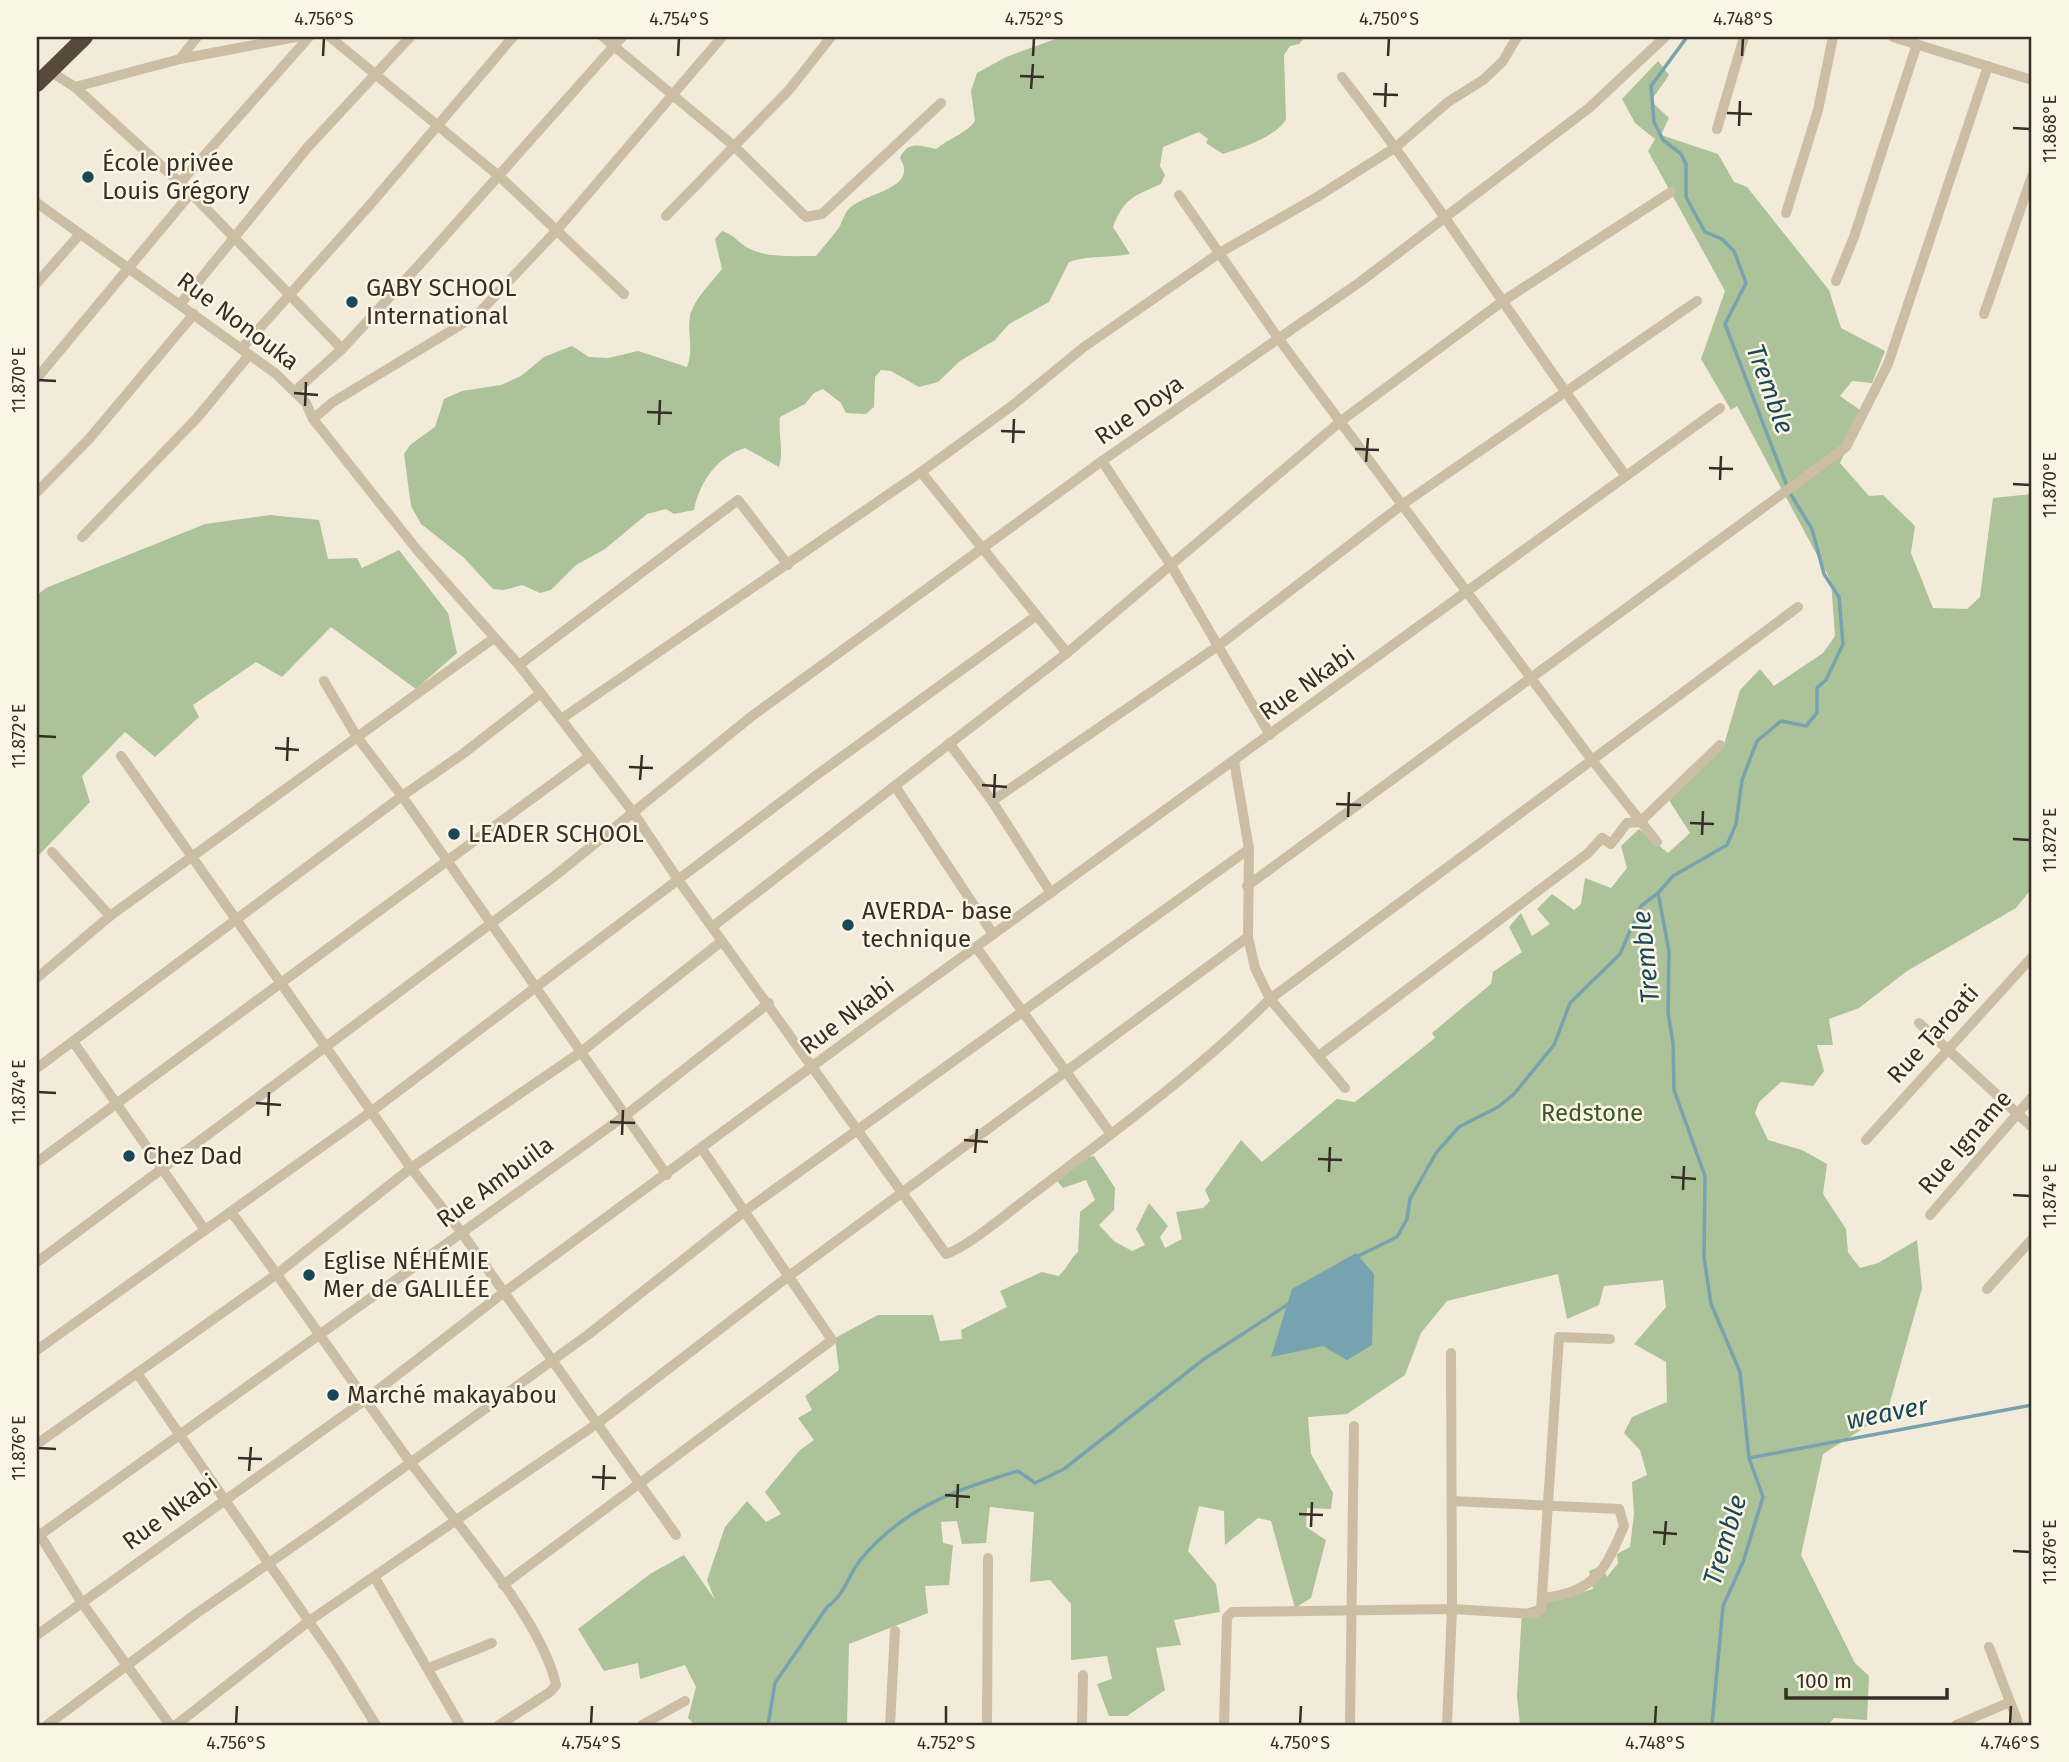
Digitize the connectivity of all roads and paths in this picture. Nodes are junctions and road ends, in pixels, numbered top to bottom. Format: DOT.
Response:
graph roads {
  1 [pos="75,37"];
  2 [pos="85,37"];
  3 [pos="197,37"];
  4 [pos="296,37"];
  5 [pos="309,37"];
  6 [pos="330,37"];
  7 [pos="410,37"];
  8 [pos="513,37"];
  9 [pos="603,37"];
  10 [pos="622,37"];
  11 [pos="722,37"];
  12 [pos="831,37"];
  13 [pos="1517,37"];
  14 [pos="1665,37"];
  15 [pos="1744,37"];
  16 [pos="1833,37"];
  17 [pos="1893,37"];
  18 [pos="1917,44"];
  19 [pos="613,46"];
  20 [pos="180,59"];
  21 [pos="1987,66"];
  22 [pos="44,74"];
  23 [pos="375,74"];
  24 [pos="1342,77"];
  25 [pos="2032,80"];
  26 [pos="37,83"];
  27 [pos="75,87"];
  28 [pos="672,95"];
  29 [pos="942,103"];
  30 [pos="437,126"];
  31 [pos="1717,129"];
  32 [pos="734,146"];
  33 [pos="1396,147"];
  34 [pos="499,176"];
  35 [pos="2032,176"];
  36 [pos="180,183"];
  37 [pos="1671,192"];
  38 [pos="191,193"];
  39 [pos="1179,195"];
  40 [pos="37,203"];
  41 [pos="1786,213"];
  42 [pos="666,216"];
  43 [pos="1445,217"];
  44 [pos="557,230"];
  45 [pos="80,234"];
  46 [pos="234,235"];
  47 [pos="1221,252"];
  48 [pos="127,267"];
  49 [pos="1836,281"];
  50 [pos="37,282"];
  51 [pos="291,293"];
  52 [pos="624,294"];
  53 [pos="1503,301"];
  54 [pos="1697,301"];
  55 [pos="181,303"];
  56 [pos="194,314"];
  57 [pos="1984,314"];
  58 [pos="1278,338"];
  59 [pos="342,349"];
  60 [pos="245,352"];
  61 [pos="37,378"];
  62 [pos="295,391"];
  63 [pos="1564,391"];
  64 [pos="1720,408"];
  65 [pos="313,419"];
  66 [pos="1341,421"];
  67 [pos="1102,461"];
  68 [pos="921,472"];
  69 [pos="1626,477"];
  70 [pos="37,492"];
  71 [pos="1403,504"];
  72 [pos="82,537"];
  73 [pos="982,549"];
  74 [pos="788,565"];
  75 [pos="1172,567"];
  76 [pos="1469,592"];
  77 [pos="1798,607"];
  78 [pos="1036,616"];
  79 [pos="494,638"];
  80 [pos="1218,646"];
  81 [pos="1067,653"];
  82 [pos="519,665"];
  83 [pos="1533,679"];
  84 [pos="324,681"];
  85 [pos="541,693"];
  86 [pos="561,719"];
  87 [pos="1270,735"];
  88 [pos="357,737"];
  89 [pos="949,744"];
  90 [pos="1720,745"];
  91 [pos="121,756"];
  92 [pos="590,756"];
  93 [pos="1592,760"];
  94 [pos="1234,761"];
  95 [pos="895,786"];
  96 [pos="402,796"];
  97 [pos="992,802"];
  98 [pos="633,812"];
  99 [pos="1640,822"];
  100 [pos="1657,842"];
  101 [pos="1248,849"];
  102 [pos="52,852"];
  103 [pos="193,858"];
  104 [pos="447,863"];
  105 [pos="679,881"];
  106 [pos="1247,886"];
  107 [pos="1051,893"];
  108 [pos="110,916"];
  109 [pos="237,919"];
  110 [pos="489,925"];
  111 [pos="712,927"];
  112 [pos="993,934"];
  113 [pos="1248,937"];
  114 [pos="722,941"];
  115 [pos="976,947"];
  116 [pos="2032,957"];
  117 [pos="37,978"];
  118 [pos="282,982"];
  119 [pos="535,986"];
  120 [pos="1270,999"];
  121 [pos="769,1003"];
  122 [pos="1021,1011"];
  123 [pos="1919,1023"];
  124 [pos="74,1043"];
  125 [pos="327,1047"];
  126 [pos="1948,1049"];
  127 [pos="581,1052"];
  128 [pos="1320,1055"];
  129 [pos="815,1067"];
  130 [pos="37,1068"];
  131 [pos="1067,1073"];
  132 [pos="1345,1087"];
  133 [pos="2032,1097"];
  134 [pos="117,1104"];
  135 [pos="372,1111"];
  136 [pos="2018,1114"];
  137 [pos="626,1115"];
  138 [pos="2032,1126"];
  139 [pos="859,1130"];
  140 [pos="1111,1134"];
  141 [pos="1866,1140"];
  142 [pos="702,1149"];
  143 [pos="37,1162"];
  144 [pos="162,1166"];
  145 [pos="411,1168"];
  146 [pos="667,1175"];
  147 [pos="901,1194"];
  148 [pos="746,1210"];
  149 [pos="231,1212"];
  150 [pos="1930,1215"];
  151 [pos="205,1230"];
  152 [pos="462,1233"];
  153 [pos="2032,1239"];
  154 [pos="37,1262"];
  155 [pos="276,1274"];
  156 [pos="789,1276"];
  157 [pos="1987,1289"];
  158 [pos="503,1293"];
  159 [pos="321,1337"];
  160 [pos="1610,1339"];
  161 [pos="37,1350"];
  162 [pos="1451,1353"];
  163 [pos="552,1360"];
  164 [pos="137,1373"];
  165 [pos="365,1399"];
  166 [pos="598,1423"];
  167 [pos="1354,1426"];
  168 [pos="179,1436"];
  169 [pos="37,1444"];
  170 [pos="411,1463"];
  171 [pos="640,1483"];
  172 [pos="223,1500"];
  173 [pos="1452,1501"];
  174 [pos="1547,1505"];
  175 [pos="456,1523"];
  176 [pos="38,1534"];
  177 [pos="676,1535"];
  178 [pos="988,1558"];
  179 [pos="269,1563"];
  180 [pos="375,1578"];
  181 [pos="503,1585"];
  182 [pos="1544,1598"];
  183 [pos="82,1603"];
  184 [pos="1353,1609"];
  185 [pos="1452,1609"];
  186 [pos="309,1621"];
  187 [pos="895,1631"];
  188 [pos="37,1635"];
  189 [pos="492,1643"];
  190 [pos="1989,1647"];
  191 [pos="127,1665"];
  192 [pos="429,1668"];
  193 [pos="1083,1675"];
  194 [pos="685,1701"];
  195 [pos="2010,1702"];
  196 [pos="47,1725"];
  197 [pos="170,1725"];
  198 [pos="176,1725"];
  199 [pos="376,1725"];
  200 [pos="460,1725"];
  201 [pos="499,1725"];
  202 [pos="642,1725"];
  203 [pos="890,1725"];
  204 [pos="987,1725"];
  205 [pos="1082,1725"];
  206 [pos="1224,1725"];
  207 [pos="1350,1725"];
  208 [pos="1447,1725"];
  209 [pos="1956,1725"];
  210 [pos="2020,1725"];
  1 -- 22 [label="highway"];
  2 -- 22 [label="highway"];
  3 -- 20 [label="street"];
  4 -- 20 [label="street"];
  5 -- 36 [label="street"];
  6 -- 23 [label="street"];
  7 -- 23 [label="street"];
  8 -- 30 [label="street"];
  9 -- 19 [label="street"];
  10 -- 19 [label="street"];
  11 -- 28 [label="street"];
  12 -- 32 [label="street"];
  13 -- 33 [label="street"];
  14 -- 43 [label="street, Rue Doya"];
  15 -- 31 [label="street"];
  16 -- 41 [label="street"];
  17 -- 18 [label="street"];
  18 -- 21 [label="street"];
  18 -- 49 [label="street"];
  19 -- 28 [label="street"];
  19 -- 34 [label="street"];
  20 -- 27 [label="street"];
  21 -- 25 [label="street"];
  21 -- 83 [label="street"];
  22 -- 26 [label="highway"];
  22 -- 27 [label="street"];
  23 -- 30 [label="street"];
  23 -- 46 [label="street"];
  24 -- 33 [label="street"];
  27 -- 36 [label="street"];
  28 -- 32 [label="street"];
  28 -- 44 [label="street"];
  29 -- 32 [label="street"];
  30 -- 34 [label="street"];
  30 -- 51 [label="street"];
  32 -- 42 [label="street"];
  33 -- 43 [label="street"];
  33 -- 47 [label="street"];
  34 -- 44 [label="street"];
  34 -- 59 [label="street"];
  35 -- 57 [label="street"];
  36 -- 38 [label="street"];
  37 -- 53 [label="street"];
  38 -- 46 [label="street"];
  38 -- 48 [label="street"];
  39 -- 47 [label="street"];
  40 -- 45 [label="street, Rue Nonouka"];
  43 -- 53 [label="street"];
  43 -- 58 [label="street, Rue Doya"];
  44 -- 52 [label="street"];
  44 -- 65 [label="street"];
  45 -- 48 [label="street, Rue Nonouka"];
  45 -- 50 [label="street"];
  46 -- 51 [label="street"];
  46 -- 55 [label="street"];
  47 -- 58 [label="street"];
  47 -- 68 [label="street"];
  48 -- 55 [label="street, Rue Nonouka"];
  48 -- 61 [label="street"];
  51 -- 59 [label="street"];
  51 -- 60 [label="street"];
  53 -- 63 [label="street"];
  53 -- 66 [label="street"];
  54 -- 63 [label="street"];
  55 -- 56 [label="street, Rue Nonouka"];
  56 -- 60 [label="street, Rue Nonouka"];
  56 -- 70 [label="street"];
  58 -- 66 [label="street"];
  58 -- 67 [label="street, Rue Doya"];
  59 -- 62 [label="street"];
  60 -- 62 [label="street, Rue Nonouka"];
  60 -- 72 [label="street"];
  62 -- 65 [label="street, Rue Nonouka"];
  63 -- 69 [label="street"];
  63 -- 71 [label="street"];
  64 -- 69 [label="street, Rue Nkabi"];
  65 -- 79 [label="street, Rue Nonouka"];
  66 -- 71 [label="street"];
  66 -- 75 [label="street"];
  67 -- 73 [label="street, Rue Doya"];
  67 -- 75 [label="street"];
  68 -- 73 [label="street"];
  68 -- 74 [label="street"];
  69 -- 76 [label="street, Rue Nkabi"];
  71 -- 76 [label="street"];
  71 -- 80 [label="street"];
  73 -- 78 [label="street"];
  73 -- 98 [label="street, Rue Doya"];
  74 -- 82 [label="street"];
  74 -- 86 [label="street"];
  75 -- 80 [label="street"];
  75 -- 81 [label="street"];
  76 -- 83 [label="street"];
  76 -- 87 [label="street, Rue Nkabi"];
  77 -- 93 [label="street"];
  78 -- 81 [label="street"];
  78 -- 105 [label="street"];
  79 -- 82 [label="street, Rue Nonouka"];
  79 -- 88 [label="street"];
  80 -- 87 [label="street"];
  80 -- 97 [label="street"];
  81 -- 89 [label="street"];
  82 -- 85 [label="street, Rue Nonouka"];
  83 -- 93 [label="street"];
  83 -- 106 [label="street"];
  84 -- 88 [label="street"];
  85 -- 86 [label="street, Rue Nonouka"];
  85 -- 96 [label="street"];
  86 -- 92 [label="street, Rue Nonouka"];
  87 -- 94 [label="street, Rue Nkabi"];
  88 -- 96 [label="street"];
  88 -- 103 [label="street"];
  89 -- 95 [label="street"];
  89 -- 97 [label="street"];
  90 -- 99 [label="street"];
  91 -- 103 [label="street"];
  92 -- 98 [label="street, Rue Nonouka"];
  92 -- 104 [label="street"];
  93 -- 99 [label="street"];
  93 -- 120 [label="street"];
  94 -- 101 [label="street"];
  94 -- 107 [label="street, Rue Nkabi"];
  95 -- 111 [label="street"];
  95 -- 112 [label="street"];
  96 -- 104 [label="street"];
  96 -- 109 [label="street"];
  97 -- 107 [label="street"];
  98 -- 105 [label="street, Rue Nonouka"];
  98 -- 110 [label="street, Rue Doya"];
  99 -- 100 [label="street"];
  99 -- 128 [label="street"];
  101 -- 106 [label="street"];
  101 -- 122 [label="street"];
  102 -- 108 [label="street"];
  103 -- 108 [label="street"];
  103 -- 109 [label="street"];
  104 -- 110 [label="street"];
  104 -- 118 [label="street"];
  105 -- 111 [label="street, Rue Nonouka"];
  105 -- 119 [label="street"];
  106 -- 113 [label="street"];
  107 -- 112 [label="street, Rue Nkabi"];
  108 -- 117 [label="street"];
  109 -- 118 [label="street"];
  109 -- 124 [label="street"];
  110 -- 119 [label="street"];
  110 -- 125 [label="street, Rue Doya"];
  111 -- 114 [label="street, Rue Nonouka"];
  112 -- 115 [label="street, Rue Nkabi"];
  113 -- 120 [label="street"];
  113 -- 131 [label="street"];
  114 -- 121 [label="street, Rue Nonouka"];
  114 -- 127 [label="street"];
  115 -- 122 [label="street"];
  115 -- 129 [label="street, Rue Nkabi"];
  116 -- 126 [label="street, Rue Taroati"];
  118 -- 125 [label="street"];
  118 -- 134 [label="street"];
  119 -- 127 [label="street"];
  119 -- 135 [label="street"];
  120 -- 128 [label="street"];
  120 -- 140 [label="street"];
  121 -- 129 [label="street, Rue Nonouka"];
  121 -- 137 [label="street, Rue Ambuila"];
  122 -- 131 [label="street"];
  122 -- 139 [label="street"];
  123 -- 126 [label="street"];
  124 -- 130 [label="street"];
  124 -- 134 [label="street"];
  125 -- 135 [label="street"];
  125 -- 144 [label="street, Rue Doya"];
  126 -- 136 [label="street"];
  126 -- 141 [label="street, Rue Taroati"];
  127 -- 137 [label="street"];
  127 -- 145 [label="street"];
  128 -- 132 [label="street"];
  129 -- 139 [label="street, Rue Nonouka"];
  129 -- 142 [label="street, Rue Nkabi"];
  131 -- 140 [label="street"];
  131 -- 147 [label="street"];
  133 -- 136 [label="street, Rue Igname"];
  134 -- 143 [label="street"];
  134 -- 144 [label="street"];
  135 -- 145 [label="street"];
  135 -- 149 [label="street"];
  136 -- 138 [label="street"];
  136 -- 150 [label="street, Rue Igname"];
  137 -- 146 [label="street"];
  137 -- 152 [label="street, Rue Ambuila"];
  139 -- 147 [label="street, Rue Nonouka"];
  139 -- 148 [label="street"];
  140 -- 147 [label="street, Rue Nonouka"];
  142 -- 146 [label="street, Rue Nkabi"];
  142 -- 148 [label="street"];
  144 -- 151 [label="street"];
  144 -- 154 [label="street, Rue Doya"];
  145 -- 152 [label="street"];
  145 -- 155 [label="street"];
  146 -- 158 [label="street, Rue Nkabi"];
  147 -- 156 [label="street"];
  148 -- 156 [label="street"];
  148 -- 163 [label="street"];
  149 -- 151 [label="street"];
  149 -- 155 [label="street"];
  151 -- 161 [label="street"];
  152 -- 158 [label="street"];
  152 -- 159 [label="street, Rue Ambuila"];
  153 -- 157 [label="street"];
  155 -- 159 [label="street"];
  155 -- 164 [label="street"];
  156 -- 166 [label="street"];
  156 -- 171 [label="street"];
  158 -- 163 [label="street"];
  158 -- 165 [label="street, Rue Nkabi"];
  159 -- 165 [label="street"];
  159 -- 168 [label="street, Rue Ambuila"];
  160 -- 174 [label="street"];
  162 -- 173 [label="street"];
  163 -- 166 [label="street"];
  163 -- 170 [label="street"];
  164 -- 168 [label="street"];
  164 -- 169 [label="street"];
  165 -- 170 [label="street"];
  165 -- 172 [label="street, Rue Nkabi"];
  166 -- 171 [label="street"];
  166 -- 175 [label="street"];
  167 -- 184 [label="street"];
  168 -- 172 [label="street"];
  168 -- 176 [label="street, Rue Ambuila"];
  170 -- 175 [label="street"];
  170 -- 179 [label="street"];
  171 -- 177 [label="street"];
  171 -- 181 [label="street"];
  172 -- 179 [label="street"];
  172 -- 183 [label="street, Rue Nkabi"];
  173 -- 174 [label="street"];
  173 -- 185 [label="street"];
  174 -- 182 [label="street"];
  174 -- 182 [label="street"];
  175 -- 180 [label="street"];
  175 -- 181 [label="street"];
  176 -- 183 [label="street"];
  178 -- 204 [label="street"];
  179 -- 186 [label="street"];
  179 -- 191 [label="street"];
  180 -- 186 [label="street"];
  180 -- 192 [label="street"];
  181 -- 201 [label="street"];
  182 -- 185 [label="street"];
  183 -- 188 [label="street, Rue Nkabi"];
  183 -- 191 [label="street"];
  184 -- 185 [label="street"];
  184 -- 206 [label="street"];
  184 -- 207 [label="street"];
  185 -- 208 [label="street"];
  186 -- 198 [label="street"];
  186 -- 199 [label="street"];
  187 -- 203 [label="street"];
  189 -- 192 [label="street"];
  190 -- 195 [label="street"];
  191 -- 196 [label="street"];
  191 -- 197 [label="street"];
  192 -- 200 [label="street"];
  193 -- 205 [label="street"];
  194 -- 202 [label="street"];
  195 -- 209 [label="street"];
  195 -- 210 [label="street"];
}
